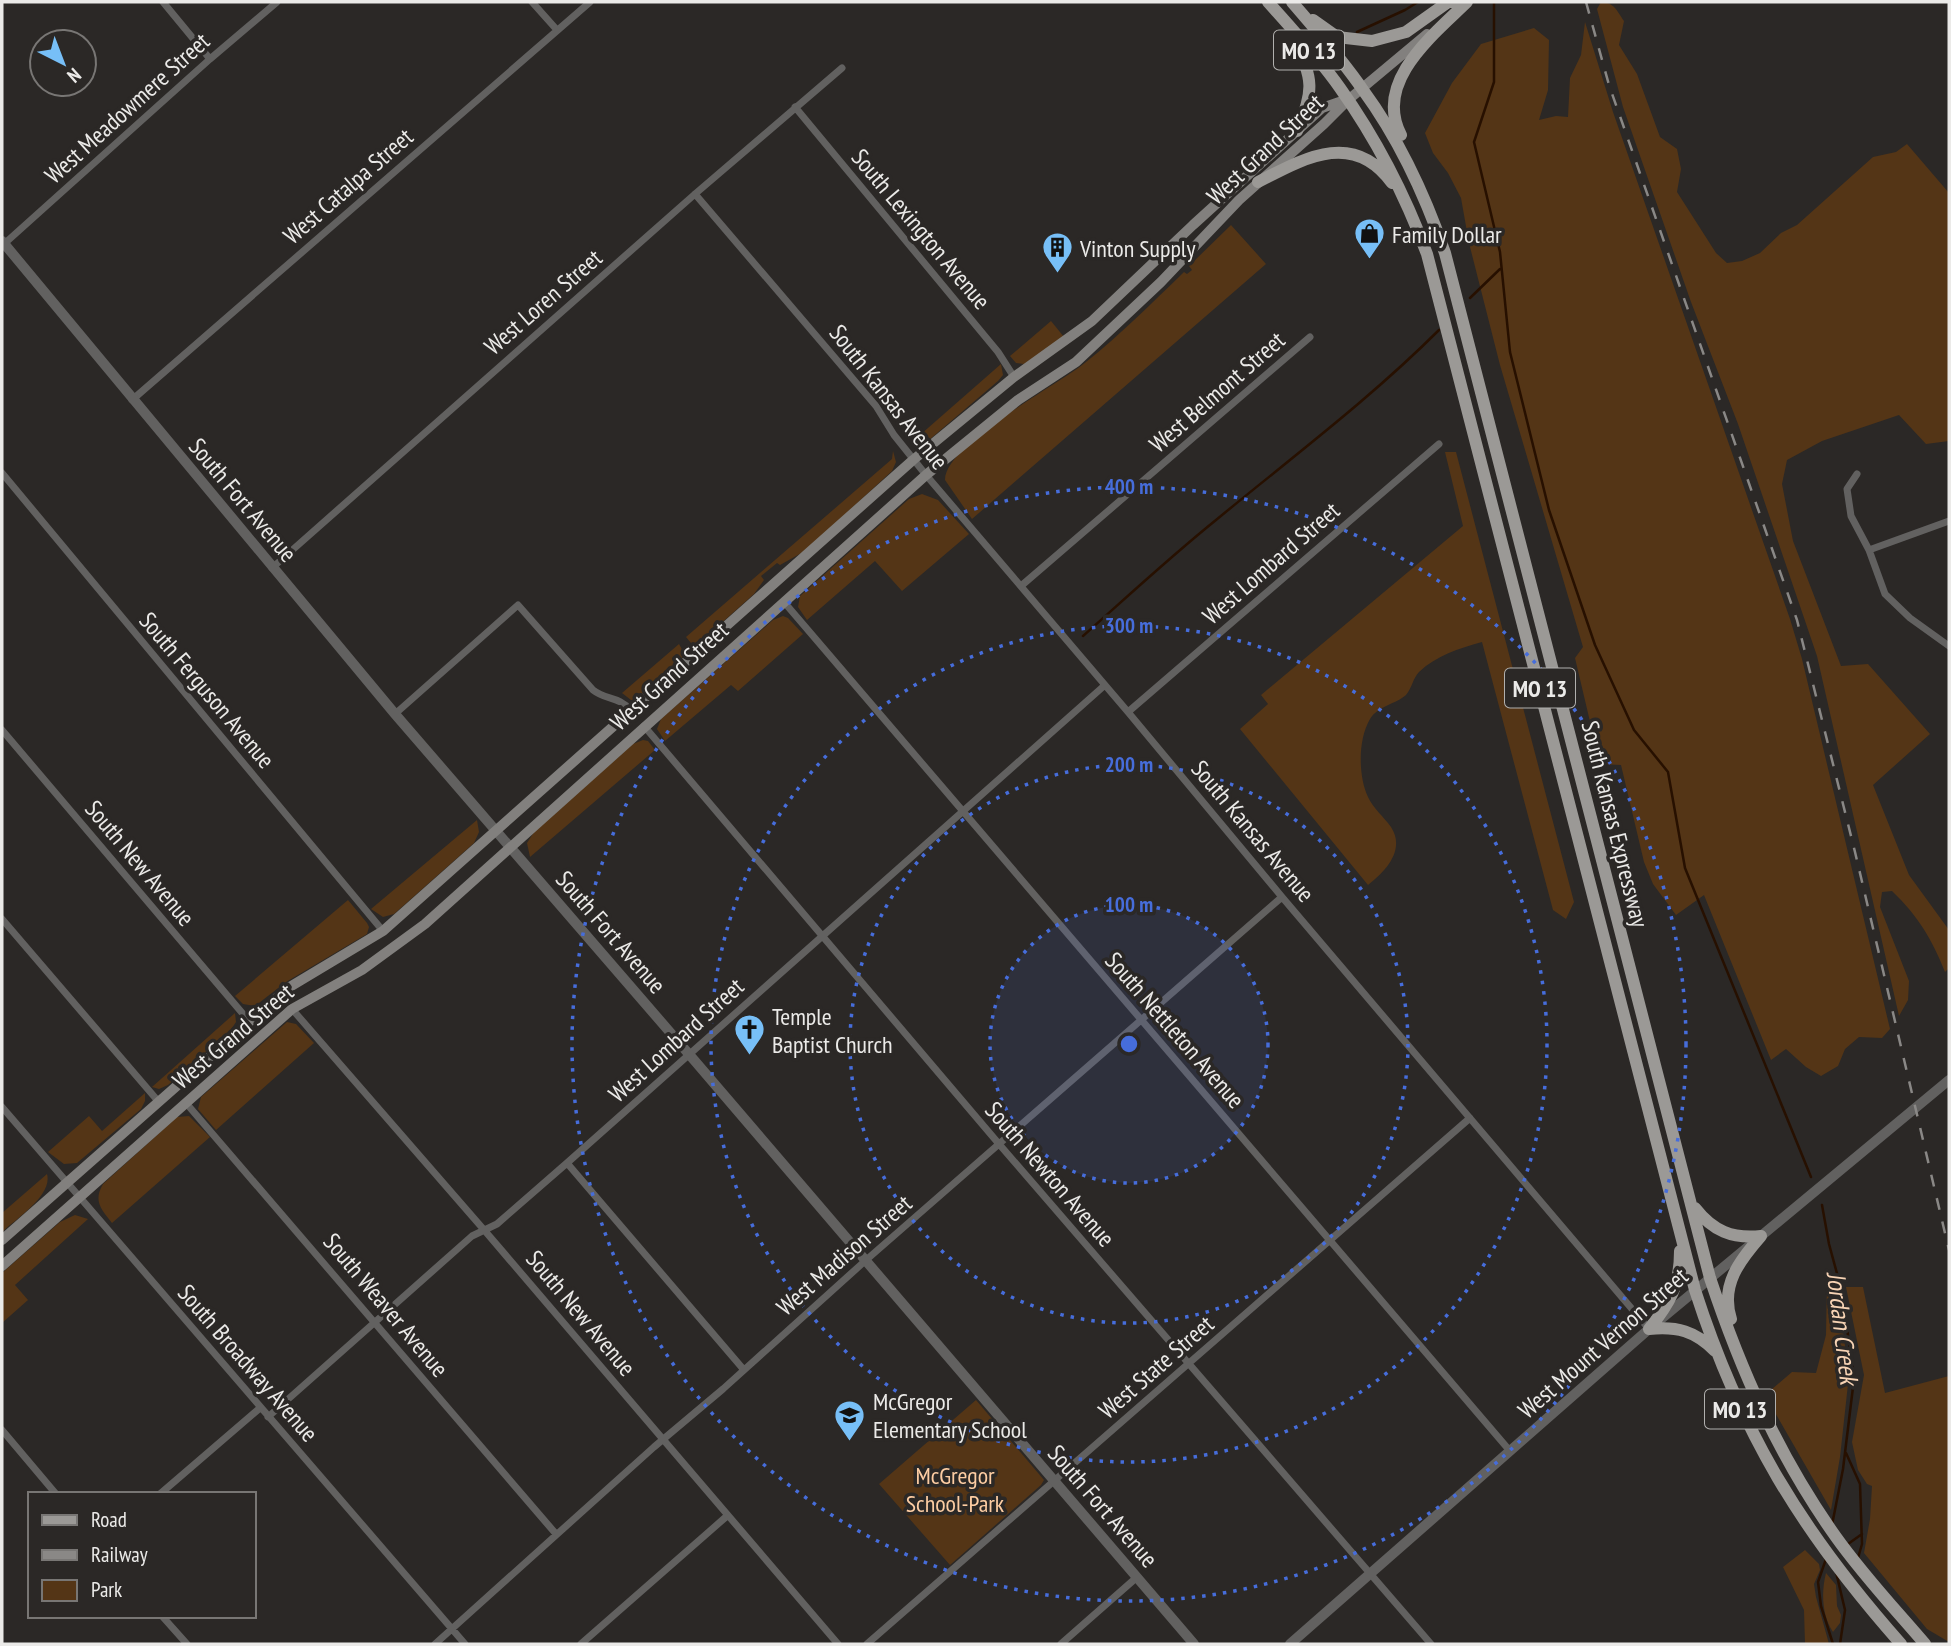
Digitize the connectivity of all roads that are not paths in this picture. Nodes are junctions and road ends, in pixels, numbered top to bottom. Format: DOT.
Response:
graph roads {
  1 [pos="163,2"];
  2 [pos="277,2"];
  3 [pos="532,2"];
  4 [pos="590,2"];
  5 [pos="1268,2"];
  6 [pos="1466,2"];
  7 [pos="1293,3"];
  8 [pos="1284,20"];
  9 [pos="557,30"];
  10 [pos="210,59"];
  11 [pos="842,68"];
  12 [pos="1362,88"];
  13 [pos="1348,100"];
  14 [pos="795,107"];
  15 [pos="1297,131"];
  16 [pos="1258,182"];
  17 [pos="1421,191"];
  18 [pos="695,194"];
  19 [pos="1409,207"];
  20 [pos="3,243"];
  21 [pos="1310,337"];
  22 [pos="1014,377"];
  23 [pos="132,400"];
  24 [pos="1439,444"];
  25 [pos="913,460"];
  26 [pos="2,473"];
  27 [pos="1857,474"];
  28 [pos="926,475"];
  29 [pos="1949,521"];
  30 [pos="1868,550"];
  31 [pos="272,568"];
  32 [pos="1021,586"];
  33 [pos="784,602"];
  34 [pos="1949,646"];
  35 [pos="1105,685"];
  36 [pos="632,711"];
  37 [pos="1128,712"];
  38 [pos="395,714"];
  39 [pos="644,726"];
  40 [pos="2,730"];
  41 [pos="962,811"];
  42 [pos="496,832"];
  43 [pos="509,847"];
  44 [pos="1282,897"];
  45 [pos="2,919"];
  46 [pos="383,931"];
  47 [pos="822,935"];
  48 [pos="292,1009"];
  49 [pos="1142,1020"];
  50 [pos="249,1021"];
  51 [pos="689,1054"];
  52 [pos="1949,1080"];
  53 [pos="158,1101"];
  54 [pos="186,1103"];
  55 [pos="2,1107"];
  56 [pos="1470,1118"];
  57 [pos="999,1144"];
  58 [pos="567,1163"];
  59 [pos="67,1182"];
  60 [pos="79,1197"];
  61 [pos="1692,1204"];
  62 [pos="1678,1222"];
  63 [pos="485,1231"];
  64 [pos="1761,1236"];
  65 [pos="2,1240"];
  66 [pos="1330,1241"];
  67 [pos="865,1261"];
  68 [pos="2,1266"];
  69 [pos="1710,1278"];
  70 [pos="1695,1290"];
  71 [pos="375,1323"];
  72 [pos="1649,1329"];
  73 [pos="1716,1353"];
  74 [pos="1189,1363"];
  75 [pos="744,1370"];
  76 [pos="1745,1376"];
  77 [pos="260,1408"];
  78 [pos="268,1417"];
  79 [pos="2,1430"];
  80 [pos="663,1440"];
  81 [pos="1510,1451"];
  82 [pos="1055,1482"];
  83 [pos="54,1492"];
  84 [pos="162,1492"];
  85 [pos="727,1517"];
  86 [pos="555,1534"];
  87 [pos="1368,1574"];
  88 [pos="1136,1577"];
  89 [pos="164,1618"];
  90 [pos="1910,1627"];
  91 [pos="452,1629"];
  92 [pos="187,1644"];
  93 [pos="435,1644"];
  94 [pos="465,1644"];
  95 [pos="581,1644"];
  96 [pos="838,1644"];
  97 [pos="867,1644"];
  98 [pos="1061,1644"];
  99 [pos="1194,1644"];
  100 [pos="1290,1644"];
  101 [pos="1431,1644"];
  102 [pos="1901,1644"];
  103 [pos="1925,1644"];
  104 [pos="1934,1644"];
  1 -- 10 [label="street"];
  2 -- 10 [label="street, West Meadowmere Street"];
  3 -- 9 [label="street"];
  4 -- 9 [label="street, West Catalpa Street"];
  5 -- 8 [label="main road, South Kansas Expressway / MO 13"];
  6 -- 7 [label="main road"];
  6 -- 12 [label="main road, West Grand Street"];
  6 -- 17 [label="main road"];
  7 -- 12 [label="main road, South Kansas Expressway / MO 13"];
  8 -- 13 [label="main road, South Kansas Expressway / MO 13"];
  8 -- 15 [label="main road"];
  9 -- 23 [label="street, West Catalpa Street"];
  10 -- 20 [label="street, West Meadowmere Street"];
  11 -- 14 [label="street, West Loren Street"];
  12 -- 13 [label="main road, West Grand Street"];
  12 -- 17 [label="main road, South Kansas Expressway / MO 13"];
  13 -- 15 [label="main road, West Grand Street"];
  13 -- 16 [label="main road, West Grand Street"];
  13 -- 19 [label="main road, South Kansas Expressway / MO 13"];
  14 -- 18 [label="street, West Loren Street"];
  14 -- 22 [label="street, South Lexington Avenue"];
  15 -- 22 [label="main road, West Grand Street"];
  16 -- 19 [label="main road"];
  16 -- 28 [label="main road, West Grand Street"];
  17 -- 61 [label="main road, South Kansas Expressway / MO 13"];
  18 -- 25 [label="street, South Kansas Avenue"];
  18 -- 31 [label="street, West Loren Street"];
  19 -- 62 [label="main road, South Kansas Expressway / MO 13"];
  20 -- 23 [label="street, South Fort Avenue"];
  21 -- 32 [label="street, West Belmont Street"];
  22 -- 25 [label="main road, West Grand Street"];
  23 -- 31 [label="street, South Fort Avenue"];
  24 -- 37 [label="street, West Lombard Street"];
  25 -- 28 [label="street, South Kansas Avenue"];
  25 -- 36 [label="main road, West Grand Street"];
  26 -- 46 [label="street, South Ferguson Avenue"];
  27 -- 30 [label="street"];
  28 -- 32 [label="street, South Kansas Avenue"];
  28 -- 33 [label="main road, West Grand Street"];
  29 -- 30 [label="street"];
  30 -- 34 [label="street"];
  31 -- 38 [label="street, South Fort Avenue"];
  32 -- 35 [label="street, South Kansas Avenue"];
  33 -- 39 [label="main road, West Grand Street"];
  33 -- 41 [label="street, South Nettleton Avenue"];
  35 -- 37 [label="street, South Kansas Avenue"];
  35 -- 41 [label="street, West Lombard Street"];
  36 -- 38 [label="street"];
  36 -- 42 [label="main road, West Grand Street"];
  37 -- 44 [label="street, South Kansas Avenue"];
  38 -- 42 [label="street, South Fort Avenue"];
  39 -- 43 [label="main road, West Grand Street"];
  39 -- 47 [label="street, South Newton Avenue"];
  40 -- 50 [label="street, South New Avenue"];
  41 -- 47 [label="street, West Lombard Street"];
  41 -- 49 [label="street, South Nettleton Avenue"];
  42 -- 43 [label="street, South Fort Avenue"];
  42 -- 46 [label="main road, West Grand Street"];
  43 -- 48 [label="main road, West Grand Street"];
  43 -- 51 [label="street, South Fort Avenue"];
  44 -- 49 [label="street, West Madison Street"];
  44 -- 56 [label="street, South Kansas Avenue"];
  45 -- 53 [label="street"];
  46 -- 50 [label="main road, West Grand Street"];
  47 -- 51 [label="street, West Lombard Street"];
  47 -- 57 [label="street, South Newton Avenue"];
  48 -- 54 [label="main road, West Grand Street"];
  48 -- 63 [label="street, South New Avenue"];
  49 -- 57 [label="street, West Madison Street"];
  49 -- 66 [label="street, South Nettleton Avenue"];
  50 -- 53 [label="main road, West Grand Street"];
  51 -- 58 [label="street, West Lombard Street"];
  51 -- 67 [label="street, South Fort Avenue"];
  52 -- 64 [label="street, West Mount Vernon Street"];
  53 -- 59 [label="main road, West Grand Street"];
  54 -- 60 [label="main road, West Grand Street"];
  54 -- 71 [label="street, South Weaver Avenue"];
  55 -- 59 [label="street, South Broadway Avenue"];
  56 -- 66 [label="street, West State Street"];
  56 -- 72 [label="street, South Kansas Avenue"];
  57 -- 67 [label="street, West Madison Street"];
  57 -- 74 [label="street, South Newton Avenue"];
  58 -- 63 [label="street, West Lombard Street"];
  58 -- 75 [label="street"];
  59 -- 60 [label="street, South Broadway Avenue"];
  59 -- 65 [label="main road, West Grand Street"];
  60 -- 68 [label="main road, West Grand Street"];
  60 -- 77 [label="street, South Broadway Avenue"];
  61 -- 64 [label="main road"];
  61 -- 69 [label="main road, South Kansas Expressway / MO 13"];
  62 -- 70 [label="main road, South Kansas Expressway / MO 13"];
  62 -- 72 [label="main road"];
  63 -- 71 [label="street, West Lombard Street"];
  63 -- 80 [label="street, South New Avenue"];
  64 -- 69 [label="street, West Mount Vernon Street"];
  64 -- 76 [label="main road"];
  66 -- 74 [label="street, West State Street"];
  66 -- 81 [label="street, South Nettleton Avenue"];
  67 -- 75 [label="street, West Madison Street"];
  67 -- 82 [label="street, South Fort Avenue"];
  69 -- 70 [label="street, West Mount Vernon Street"];
  69 -- 76 [label="main road, South Kansas Expressway / MO 13"];
  70 -- 72 [label="street, West Mount Vernon Street"];
  70 -- 73 [label="main road, South Kansas Expressway / MO 13"];
  71 -- 78 [label="street, West Lombard Street"];
  71 -- 86 [label="street, South Weaver Avenue"];
  72 -- 73 [label="main road"];
  72 -- 81 [label="street, West Mount Vernon Street"];
  73 -- 102 [label="main road, South Kansas Expressway / MO 13"];
  74 -- 82 [label="street, West State Street"];
  74 -- 87 [label="street, South Newton Avenue"];
  75 -- 80 [label="street, West Madison Street"];
  76 -- 90 [label="main road, South Kansas Expressway / MO 13"];
  77 -- 78 [label="street, South Broadway Avenue"];
  77 -- 84 [label="street"];
  78 -- 91 [label="street, South Broadway Avenue"];
  79 -- 83 [label="street"];
  80 -- 85 [label="street, South New Avenue"];
  80 -- 86 [label="street, West Madison Street"];
  81 -- 87 [label="street, West Mount Vernon Street"];
  82 -- 88 [label="street, South Fort Avenue"];
  82 -- 97 [label="street, West State Street"];
  85 -- 95 [label="street"];
  85 -- 96 [label="street, South New Avenue"];
  86 -- 91 [label="street, West Madison Street"];
  87 -- 100 [label="street, West Mount Vernon Street"];
  87 -- 101 [label="street, South Newton Avenue"];
  88 -- 98 [label="street"];
  88 -- 99 [label="street, South Fort Avenue"];
  89 -- 92 [label="street"];
  90 -- 103 [label="main road, South Kansas Expressway / MO 13"];
  90 -- 104 [label="main road"];
  91 -- 93 [label="street, West Madison Street"];
  91 -- 94 [label="street, South Broadway Avenue"];
}
